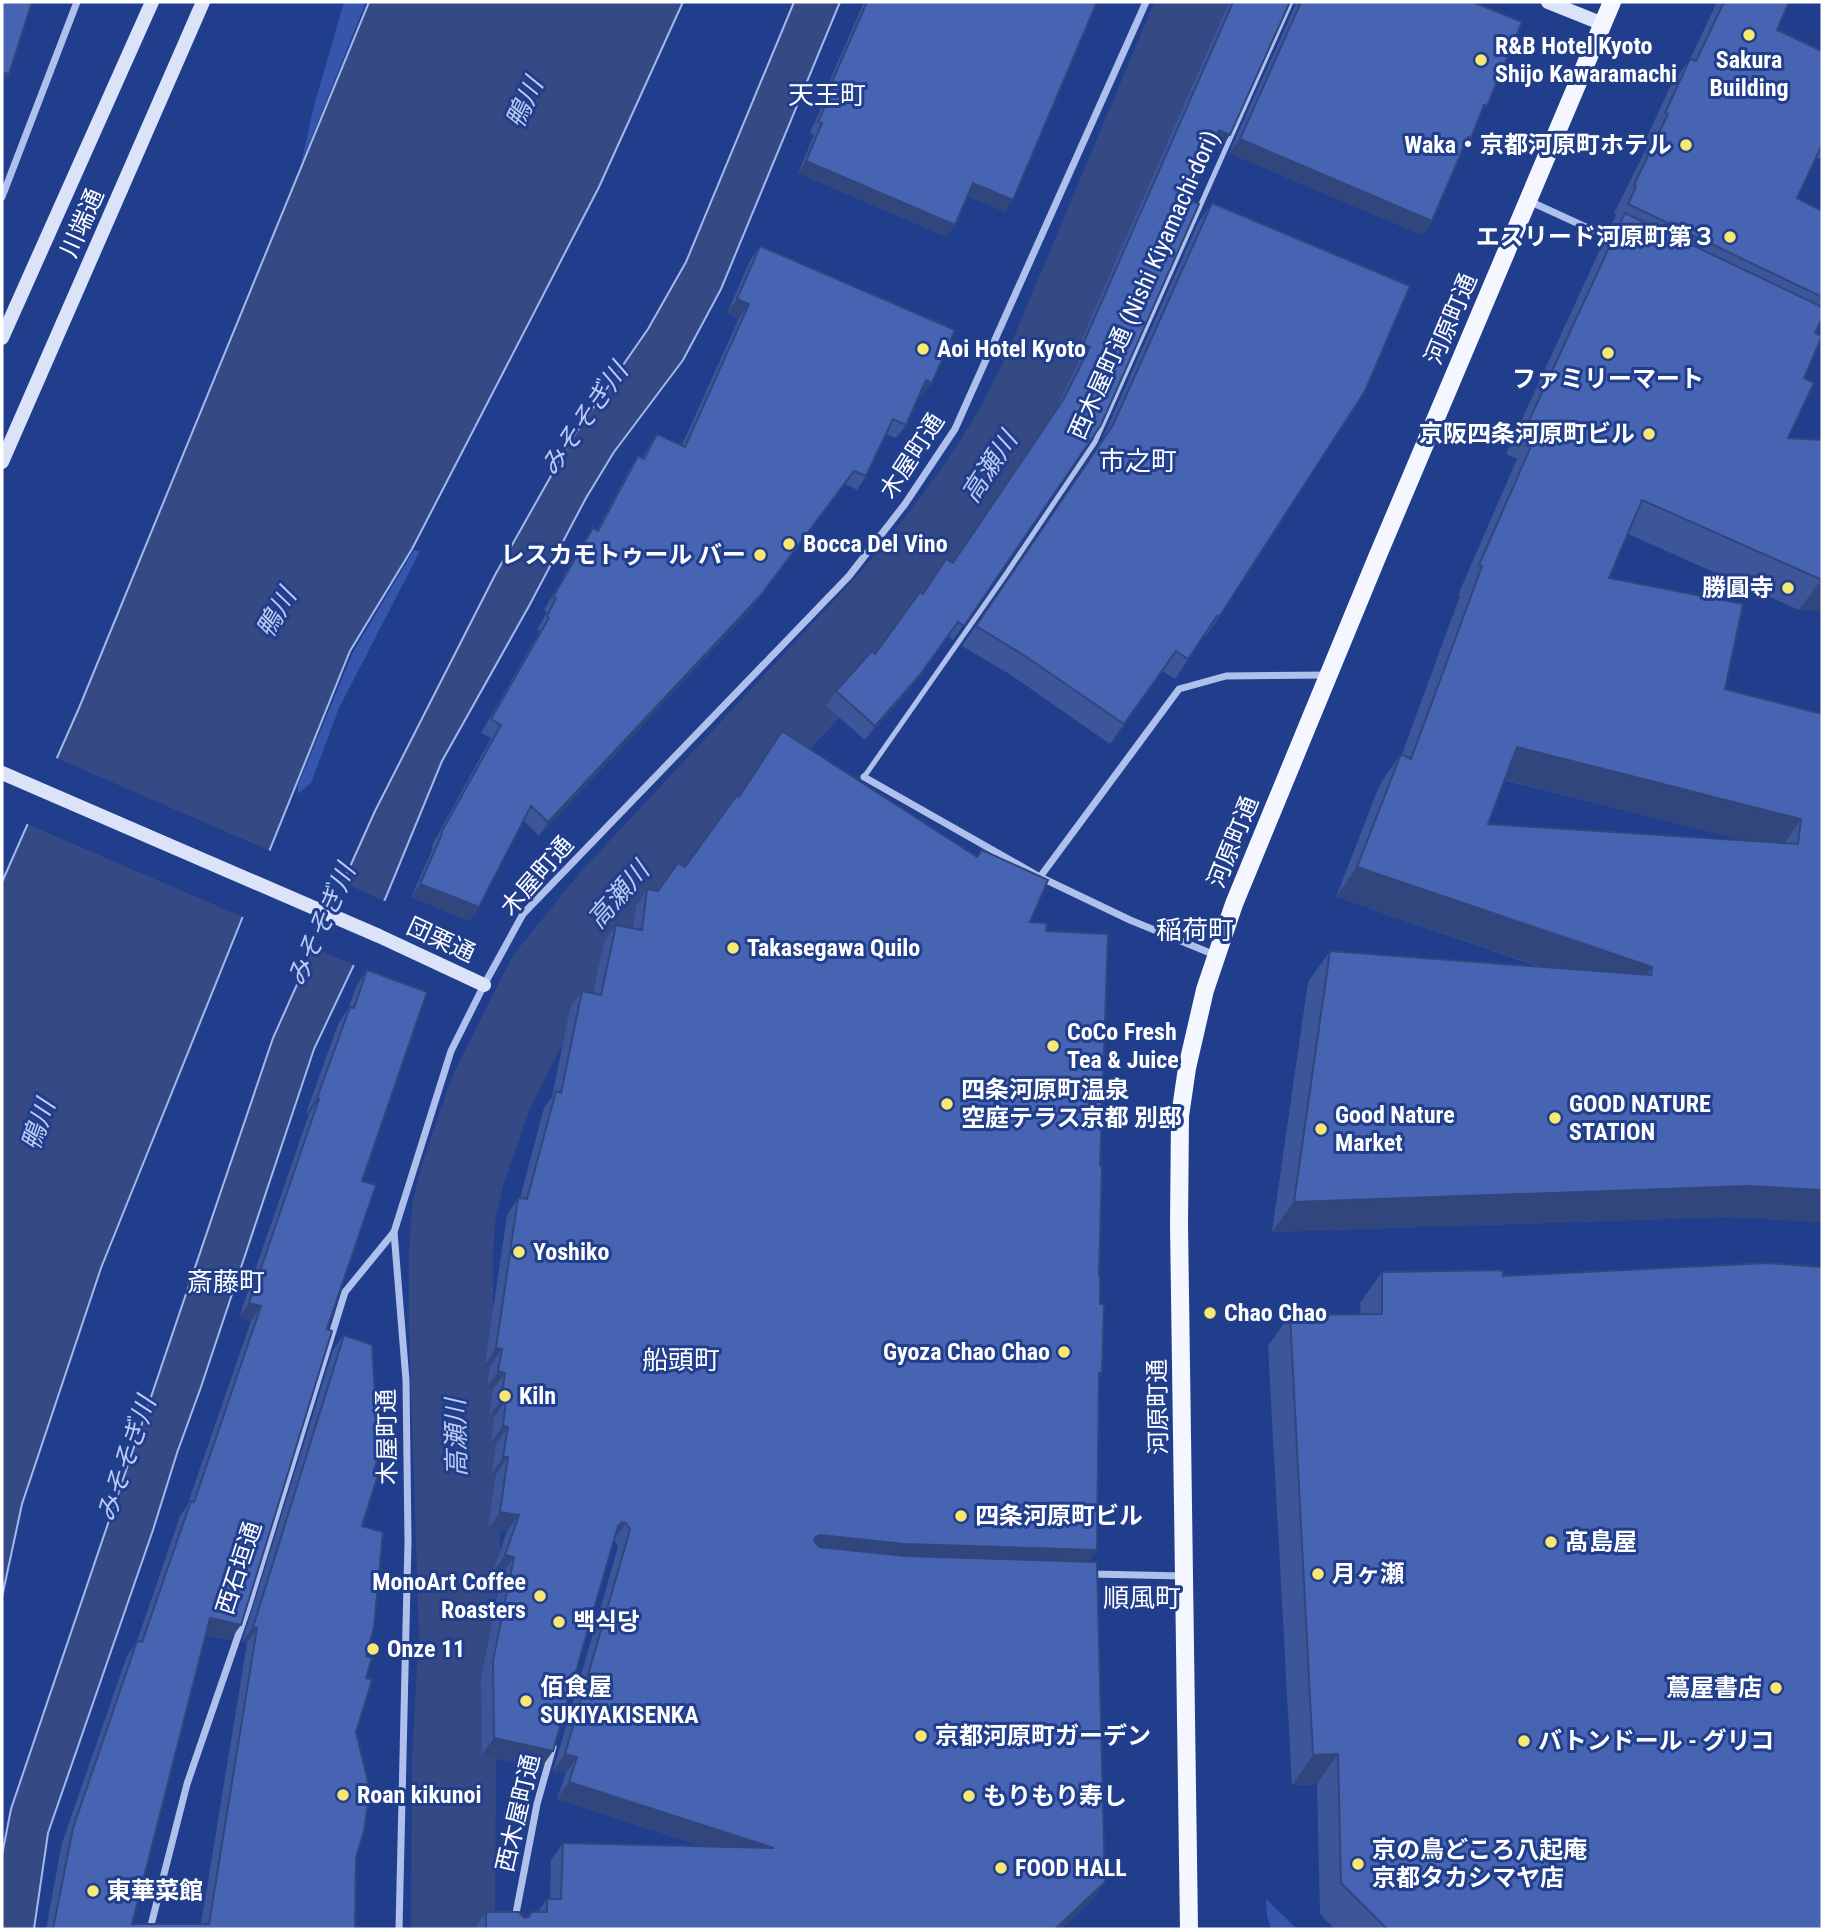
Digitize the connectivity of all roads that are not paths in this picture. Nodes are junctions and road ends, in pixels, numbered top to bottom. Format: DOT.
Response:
graph roads {
  1 [pos="78,2"];
  2 [pos="152,2"];
  3 [pos="203,2"];
  4 [pos="1146,2"];
  5 [pos="1291,2"];
  6 [pos="1548,2"];
  7 [pos="1612,2"];
  8 [pos="1602,24"];
  9 [pos="2,197"];
  10 [pos="1528,200"];
  11 [pos="1617,242"];
  12 [pos="2,338"];
  13 [pos="2,462"];
  14 [pos="1328,675"];
  15 [pos="2,773"];
  16 [pos="864,777"];
  17 [pos="1040,877"];
  18 [pos="1216,955"];
  19 [pos="484,985"];
  20 [pos="394,1232"];
  21 [pos="1083,1573"];
  22 [pos="1185,1576"];
  23 [pos="555,1739"];
  24 [pos="150,1929"];
  25 [pos="399,1929"];
  26 [pos="513,1929"];
  27 [pos="1189,1929"];
  1 -- 9 [label="street"];
  2 -- 12 [label="street, 川端通"];
  3 -- 13 [label="street, 川端通"];
  4 -- 19 [label="street, 木屋町通"];
  5 -- 16 [label="lane, 西木屋町通 (Nishi Kiyamachi-dori)"];
  6 -- 8 [label="street"];
  7 -- 8 [label="main road, 河原町通"];
  8 -- 10 [label="main road, 河原町通"];
  10 -- 11 [label="street"];
  10 -- 14 [label="main road, 河原町通"];
  14 -- 17 [label="street"];
  14 -- 18 [label="main road, 河原町通"];
  15 -- 19 [label="street, 団栗通"];
  16 -- 17 [label="street"];
  17 -- 18 [label="street"];
  18 -- 22 [label="main road, 河原町通"];
  19 -- 20 [label="street, 木屋町通"];
  20 -- 24 [label="street, 西石垣通"];
  20 -- 25 [label="street, 木屋町通"];
  21 -- 22 [label="street"];
  22 -- 27 [label="main road, 河原町通"];
  23 -- 26 [label="street, 西木屋町通"];
}
